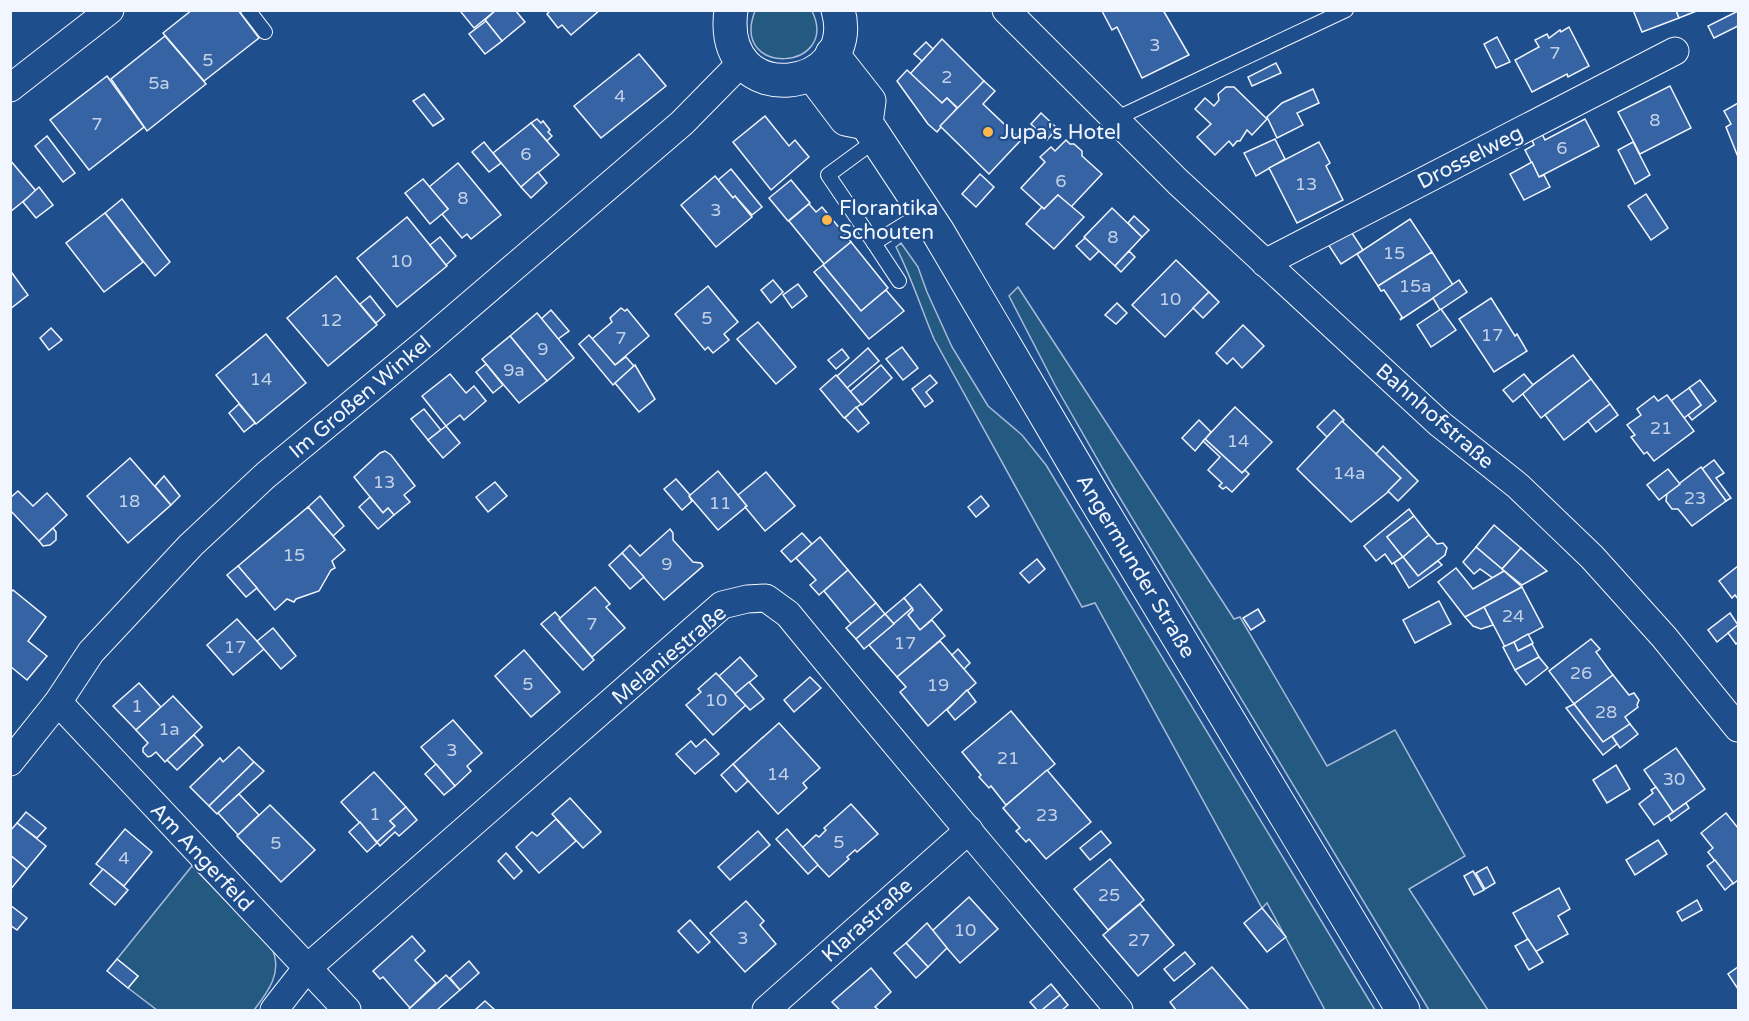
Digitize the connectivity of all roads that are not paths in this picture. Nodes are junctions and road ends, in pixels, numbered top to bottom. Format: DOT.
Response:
graph roads {
  1 [pos="248,10"];
  2 [pos="731,10"];
  3 [pos="838,10"];
  4 [pos="1006,10"];
  5 [pos="1346,10"];
  6 [pos="97,14"];
  7 [pos="265,32"];
  8 [pos="1675,51"];
  9 [pos="742,62"];
  10 [pos="822,64"];
  11 [pos="10,88"];
  12 [pos="1114,119"];
  13 [pos="872,131"];
  14 [pos="926,211"];
  15 [pos="874,243"];
  16 [pos="1265,263"];
  17 [pos="899,281"];
  18 [pos="58,702"];
  19 [pos="1738,728"];
  20 [pos="10,762"];
  21 [pos="969,830"];
  22 [pos="306,969"];
  23 [pos="274,1011"];
  24 [pos="347,1011"];
  25 [pos="766,1011"];
  26 [pos="1119,1011"];
  27 [pos="1403,1011"];
  1 -- 7 [label="lane"];
  2 -- 9 [label="main road"];
  3 -- 10 [label="main road"];
  4 -- 12 [label="street, Bahnhofstraße"];
  5 -- 12 [label="lane"];
  6 -- 11 [label="street"];
  8 -- 16 [label="street, Drosselweg"];
  9 -- 10 [label="main road"];
  9 -- 18 [label="street, Im Großen Winkel"];
  10 -- 13 [label="main road"];
  12 -- 16 [label="street, Bahnhofstraße"];
  13 -- 14 [label="main road, Angermunder Straße"];
  13 -- 15 [label="lane"];
  14 -- 15 [label="lane"];
  14 -- 27 [label="main road, Angermunder Straße"];
  15 -- 17 [label="lane"];
  16 -- 19 [label="street, Bahnhofstraße"];
  18 -- 20 [label="street, Im Großen Winkel"];
  18 -- 22 [label="street, Am Angerfeld"];
  21 -- 22 [label="street, Melaniestraße"];
  21 -- 25 [label="street, Klarastraße"];
  21 -- 26 [label="street, Melaniestraße"];
  22 -- 23 [label="street, Melaniestraße"];
  22 -- 24 [label="street, Am Angerfeld"];
}
